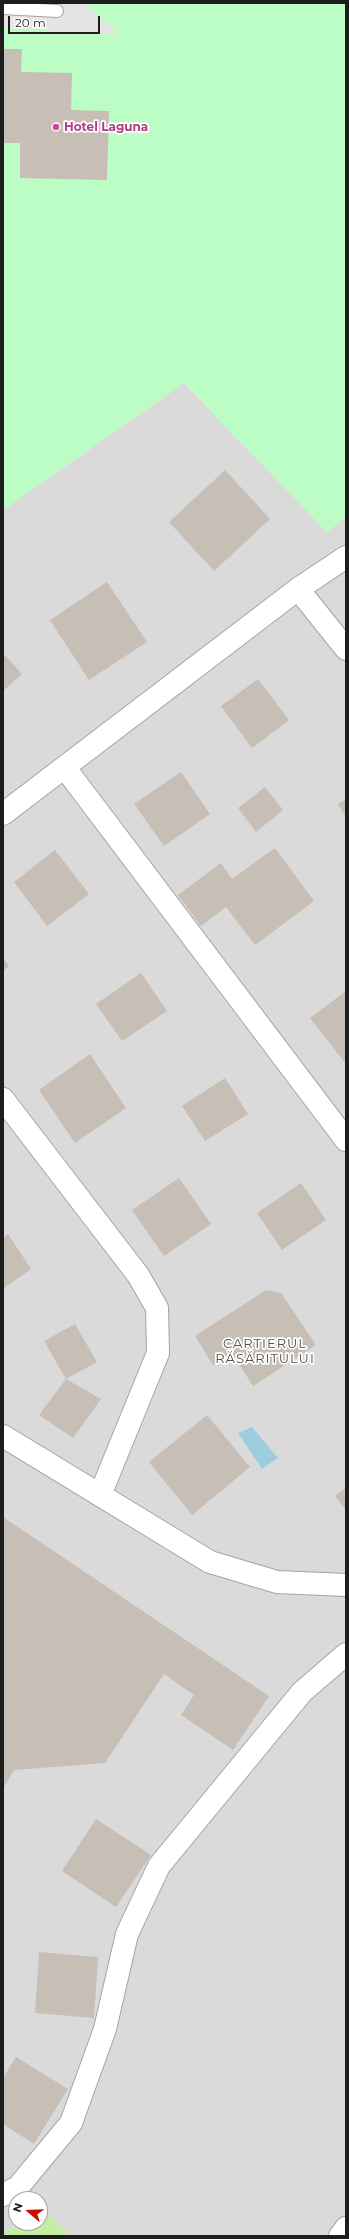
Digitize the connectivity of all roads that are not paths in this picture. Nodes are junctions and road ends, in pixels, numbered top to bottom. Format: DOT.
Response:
graph roads {
  1 [pos="3,8"];
  2 [pos="57,11"];
  3 [pos="346,557"];
  4 [pos="298,589"];
  5 [pos="346,650"];
  6 [pos="65,768"];
  7 [pos="3,814"];
  8 [pos="3,1099"];
  9 [pos="346,1140"];
  10 [pos="3,1436"];
  11 [pos="100,1495"];
  12 [pos="346,1585"];
  13 [pos="346,1654"];
  14 [pos="3,2195"];
  15 [pos="346,2228"];
  16 [pos="340,2236"];
  1 -- 2 [label="lane"];
  3 -- 4 [label="street"];
  4 -- 5 [label="street"];
  4 -- 6 [label="street"];
  6 -- 7 [label="street"];
  6 -- 9 [label="street"];
  8 -- 11 [label="street"];
  10 -- 11 [label="street"];
  11 -- 12 [label="street"];
  13 -- 14 [label="street"];
  15 -- 16 [label="street"];
}
